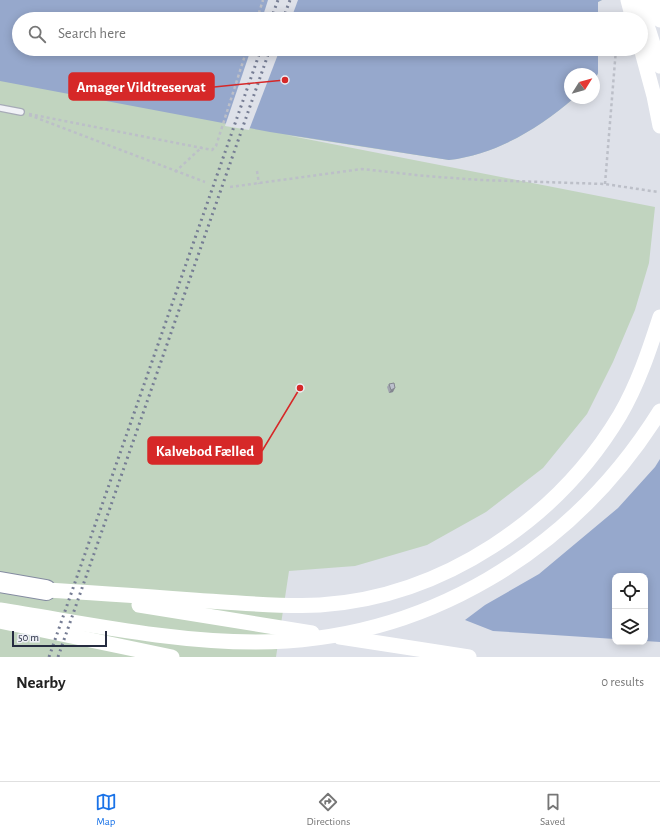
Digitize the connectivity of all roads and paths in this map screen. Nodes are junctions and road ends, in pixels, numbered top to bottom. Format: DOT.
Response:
graph roads {
  1 [pos="263,0"];
  2 [pos="628,0"];
  3 [pos="639,0"];
  4 [pos="654,0"];
  5 [pos="259,12"];
  6 [pos="631,12"];
  7 [pos="643,12"];
  8 [pos="660,20"];
  9 [pos="648,28"];
  10 [pos="245,56"];
  11 [pos="615,56"];
  12 [pos="643,56"];
  13 [pos="660,66"];
  14 [pos="108,72"];
  15 [pos="103,100"];
  16 [pos="0,108"];
  17 [pos="21,112"];
  18 [pos="660,126"];
  19 [pos="202,147"];
  20 [pos="257,171"];
  21 [pos="174,172"];
  22 [pos="205,182"];
  23 [pos="260,184"];
  24 [pos="605,184"];
  25 [pos="230,187"];
  26 [pos="658,192"];
  27 [pos="660,317"];
  28 [pos="660,411"];
  29 [pos="0,582"];
  30 [pos="46,590"];
  31 [pos="0,610"];
  32 [pos="0,620"];
  33 [pos="331,636"];
  34 [pos="172,657"];
  35 [pos="470,657"];
  1 -- 5 [label="path"];
  2 -- 6 [label="street"];
  3 -- 7 [label="street"];
  4 -- 8 [label="street"];
  9 -- 13 [label="street"];
  10 -- 19 [label="path"];
  11 -- 24 [label="path"];
  12 -- 18 [label="street"];
  14 -- 15 [label="path"];
  16 -- 17 [label="lane"];
  17 -- 19 [label="path"];
  17 -- 21 [label="path"];
  19 -- 21 [label="path"];
  20 -- 23 [label="path"];
  21 -- 22 [label="path"];
  23 -- 24 [label="path"];
  23 -- 25 [label="path"];
  24 -- 26 [label="path"];
  27 -- 30 [label="street"];
  28 -- 33 [label="street"];
  29 -- 30 [label="highway"];
  30 -- 33 [label="street"];
  31 -- 33 [label="street"];
  32 -- 34 [label="street"];
  33 -- 35 [label="street"];
}
